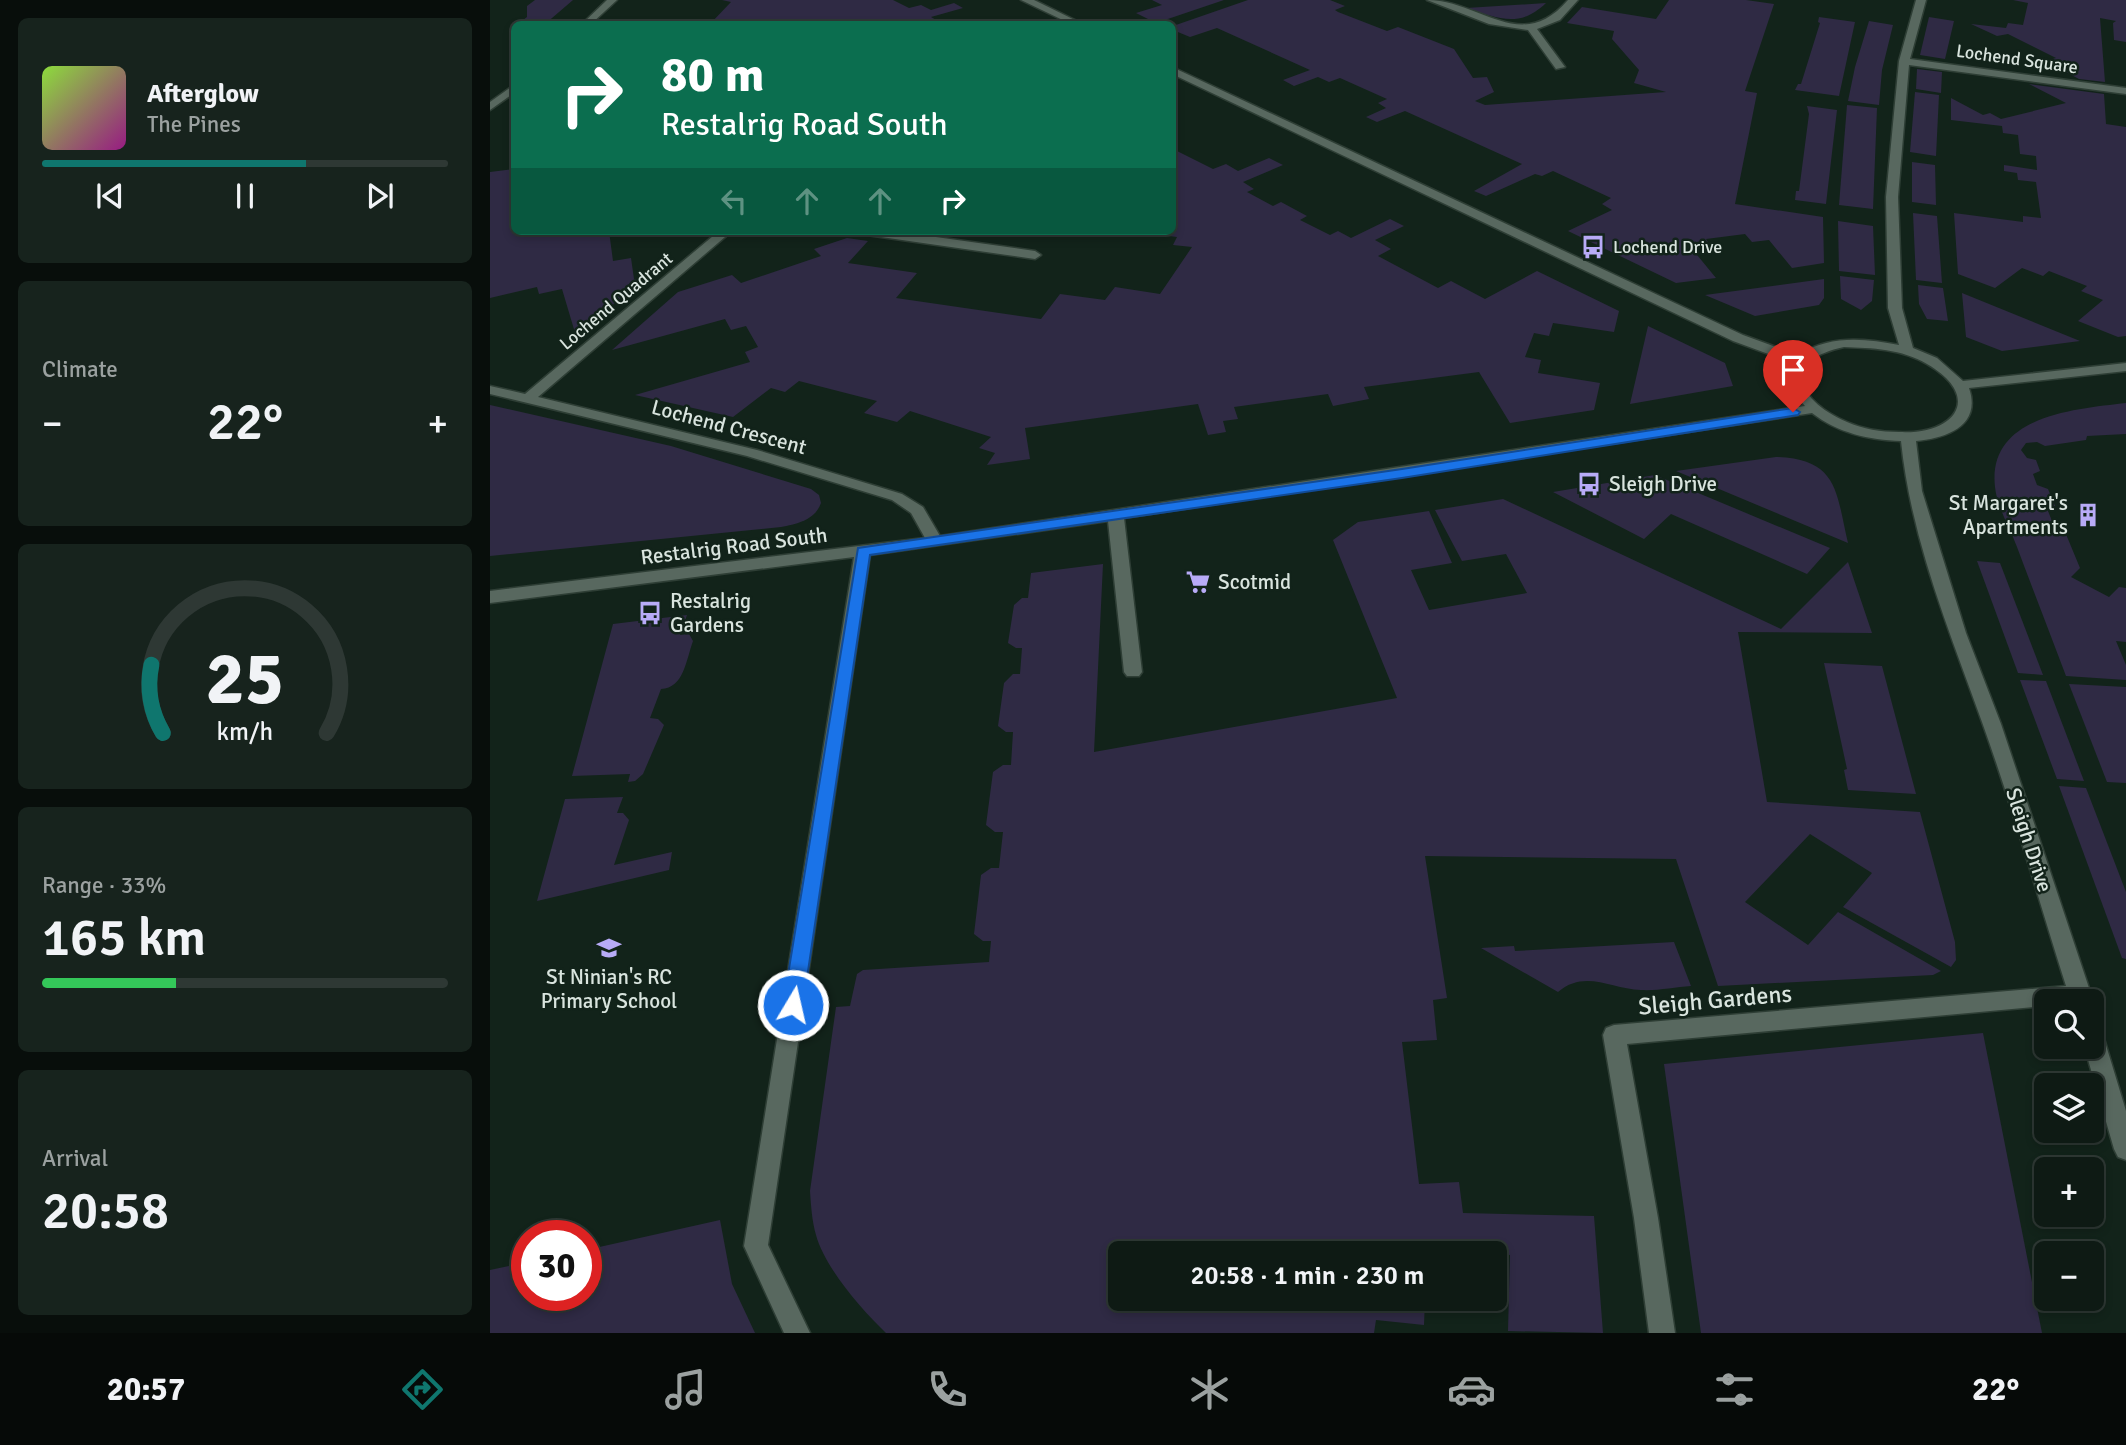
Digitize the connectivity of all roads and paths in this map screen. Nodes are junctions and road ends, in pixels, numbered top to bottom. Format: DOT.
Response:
graph roads {
  1 [pos="612,0"];
  2 [pos="1026,0"];
  3 [pos="1432,0"];
  4 [pos="1573,0"];
  5 [pos="1921,0"];
  6 [pos="589,21"];
  7 [pos="1072,21"];
  8 [pos="1530,26"];
  9 [pos="1904,61"];
  10 [pos="1560,67"];
  11 [pos="1176,72"];
  12 [pos="511,90"];
  13 [pos="2126,91"];
  14 [pos="490,107"];
  15 [pos="721,235"];
  16 [pos="895,235"];
  17 [pos="1034,255"];
  18 [pos="1907,350"];
  19 [pos="1801,361"];
  20 [pos="2126,367"];
  21 [pos="1962,386"];
  22 [pos="490,390"];
  23 [pos="529,398"];
  24 [pos="1813,408"];
  25 [pos="1908,438"];
  26 [pos="1118,515"];
  27 [pos="935,542"];
  28 [pos="863,551"];
  29 [pos="490,597"];
  30 [pos="1133,672"];
  31 [pos="2078,989"];
  32 [pos="2034,1002"];
  33 [pos="2099,1059"];
  34 [pos="2126,1149"];
  35 [pos="797,1333"];
  36 [pos="1662,1333"];
  1 -- 6 [label="street"];
  2 -- 7 [label="street"];
  3 -- 8 [label="street"];
  4 -- 8 [label="street"];
  5 -- 9 [label="street"];
  8 -- 10 [label="street"];
  9 -- 13 [label="street, Lochend Square"];
  9 -- 18 [label="street"];
  11 -- 19 [label="street"];
  12 -- 14 [label="street"];
  15 -- 23 [label="street, Lochend Quadrant"];
  16 -- 17 [label="street"];
  18 -- 19 [label="street"];
  18 -- 21 [label="street"];
  19 -- 24 [label="street"];
  20 -- 21 [label="street"];
  21 -- 25 [label="street"];
  22 -- 23 [label="street, Lochend Crescent"];
  23 -- 27 [label="street, Lochend Crescent"];
  24 -- 25 [label="street"];
  24 -- 26 [label="street, Restalrig Road South"];
  25 -- 31 [label="street, Sleigh Drive"];
  26 -- 27 [label="street, Restalrig Road South"];
  26 -- 30 [label="street"];
  27 -- 28 [label="street, Restalrig Road South"];
  28 -- 29 [label="street, Restalrig Road South"];
  28 -- 35 [label="street"];
  32 -- 36 [label="street, Sleigh Gardens"];
  33 -- 34 [label="street"];
}
